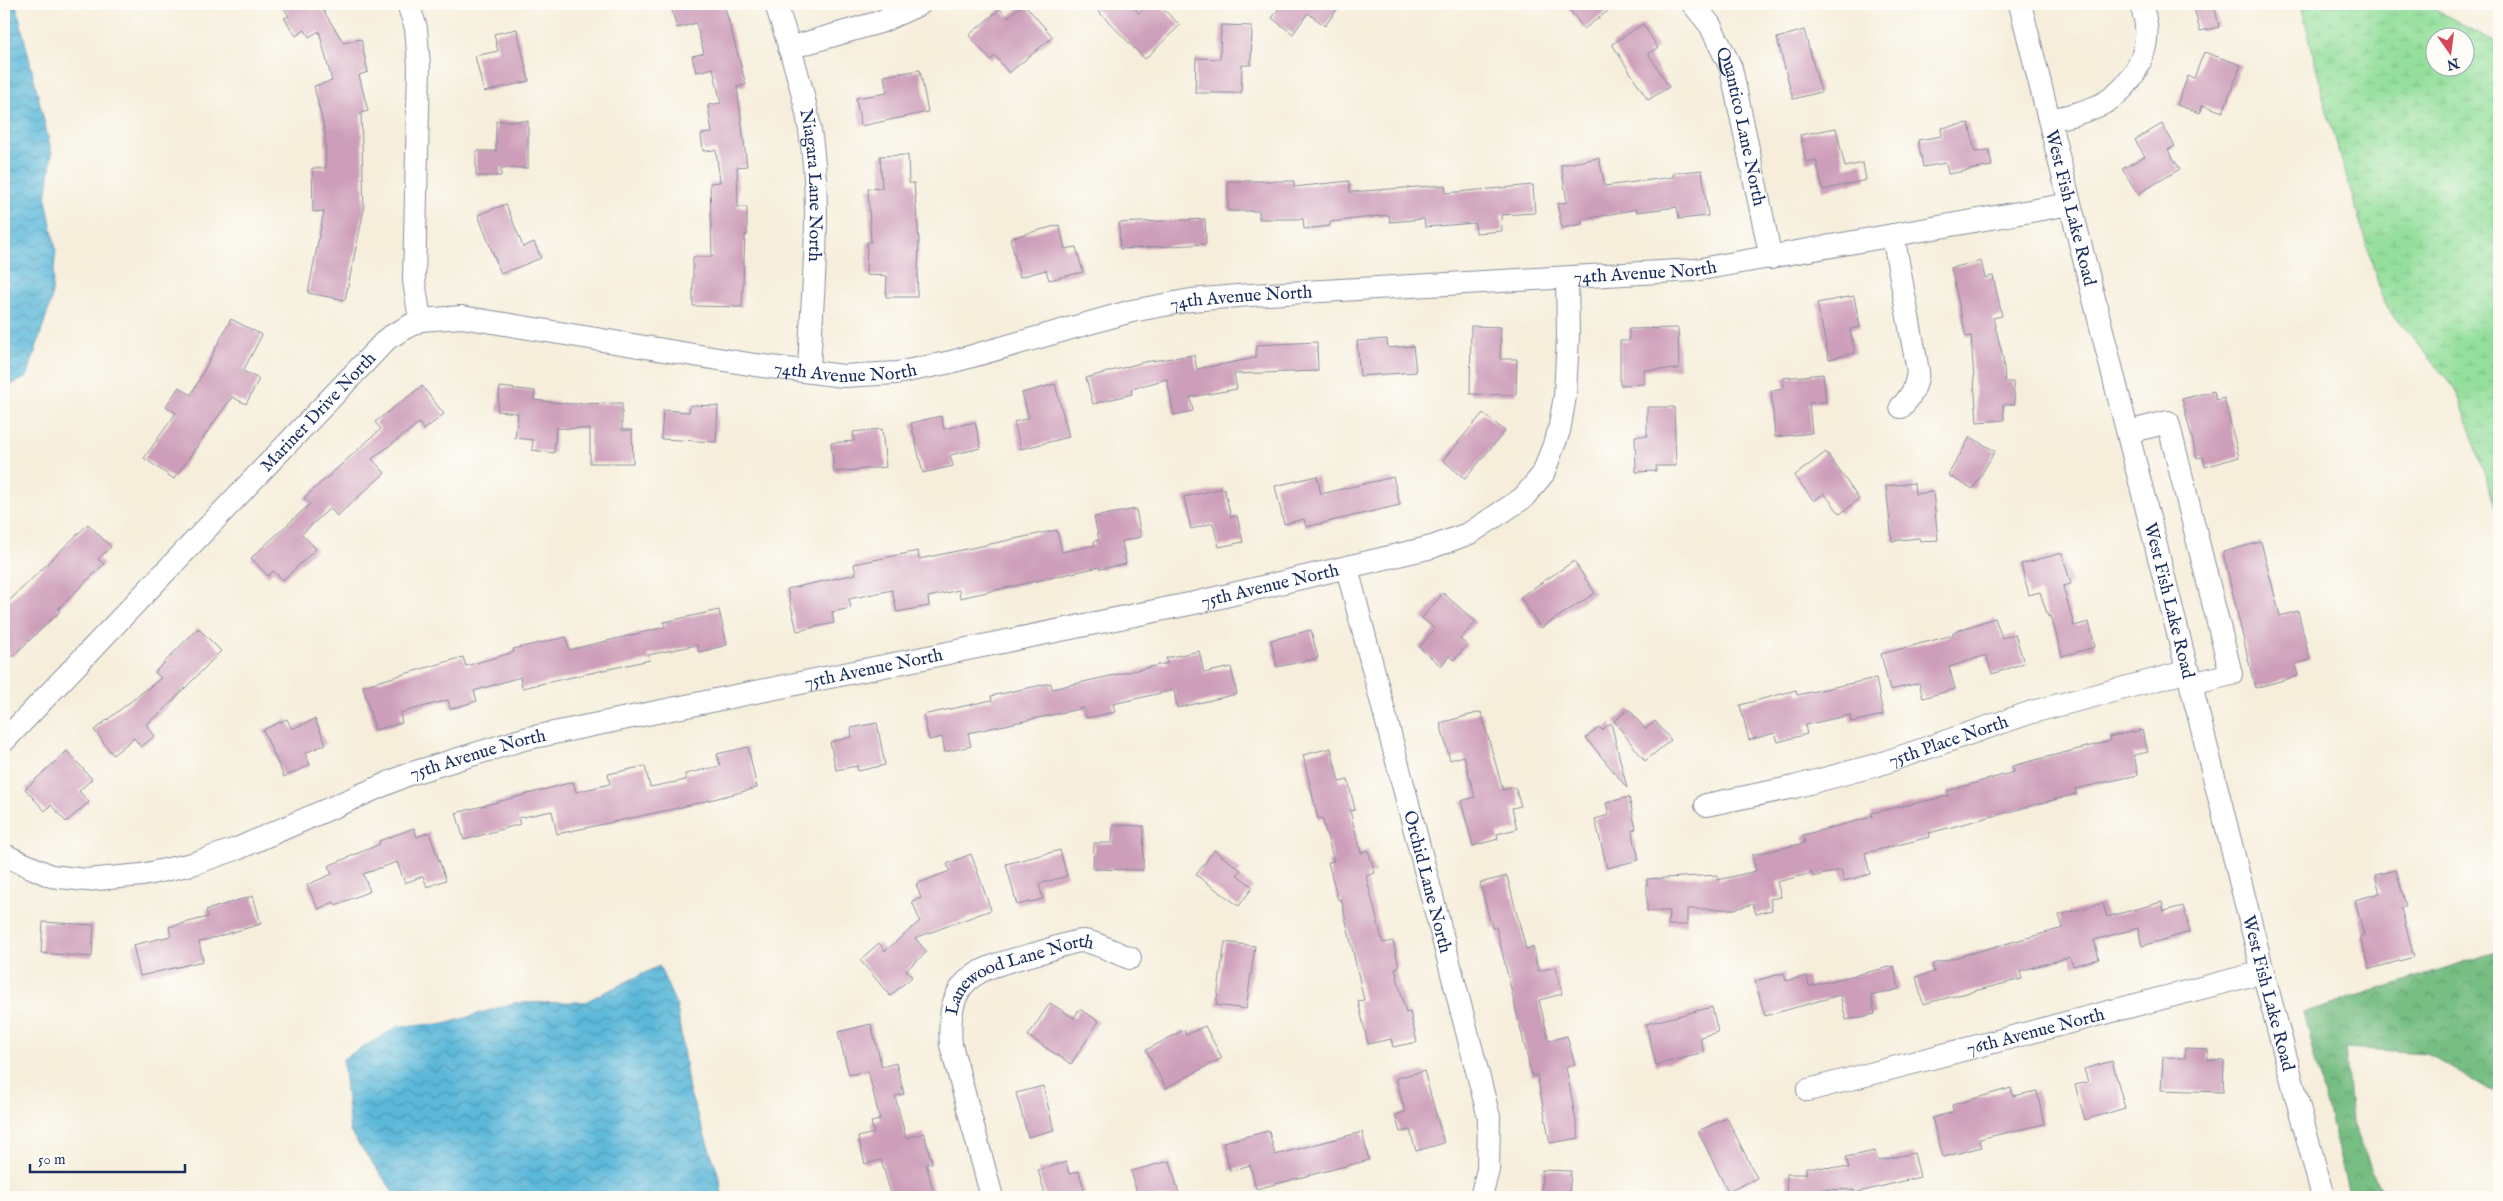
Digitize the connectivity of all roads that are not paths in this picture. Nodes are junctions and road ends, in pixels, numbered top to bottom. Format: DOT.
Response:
graph roads {
  1 [pos="408,4"];
  2 [pos="776,4"];
  3 [pos="920,4"];
  4 [pos="1693,4"];
  5 [pos="2020,4"];
  6 [pos="2140,4"];
  7 [pos="789,48"];
  8 [pos="2050,120"];
  9 [pos="2070,204"];
  10 [pos="1893,235"];
  11 [pos="1771,258"];
  12 [pos="1568,278"];
  13 [pos="420,320"];
  14 [pos="809,371"];
  15 [pos="1900,407"];
  16 [pos="2128,432"];
  17 [pos="1347,568"];
  18 [pos="2190,677"];
  19 [pos="4,741"];
  20 [pos="1706,804"];
  21 [pos="4,855"];
  22 [pos="1130,958"];
  23 [pos="2263,972"];
  24 [pos="1808,1090"];
  25 [pos="992,1197"];
  26 [pos="1481,1197"];
  27 [pos="2323,1197"];
  1 -- 13 [label="street"];
  2 -- 7 [label="street, Niagara Lane North"];
  3 -- 7 [label="street"];
  4 -- 11 [label="street, Quantico Lane North"];
  5 -- 8 [label="street, West Fish Lake Road"];
  6 -- 8 [label="street"];
  7 -- 14 [label="street, Niagara Lane North"];
  8 -- 9 [label="street, West Fish Lake Road"];
  9 -- 10 [label="street, 74th Avenue North"];
  9 -- 16 [label="street, West Fish Lake Road"];
  10 -- 11 [label="street, 74th Avenue North"];
  10 -- 15 [label="street"];
  11 -- 12 [label="street, 74th Avenue North"];
  12 -- 14 [label="street, 74th Avenue North"];
  12 -- 17 [label="street, 75th Avenue North"];
  13 -- 14 [label="street, 74th Avenue North"];
  13 -- 19 [label="street, Mariner Drive North"];
  16 -- 18 [label="street, West Fish Lake Road"];
  16 -- 18 [label="street, 75th Place North"];
  17 -- 21 [label="street, 75th Avenue North"];
  17 -- 26 [label="street, Orchid Lane North"];
  18 -- 20 [label="street, 75th Place North"];
  18 -- 23 [label="street, West Fish Lake Road"];
  22 -- 25 [label="street, Lanewood Lane North"];
  23 -- 24 [label="street, 76th Avenue North"];
  23 -- 27 [label="street, West Fish Lake Road"];
}
